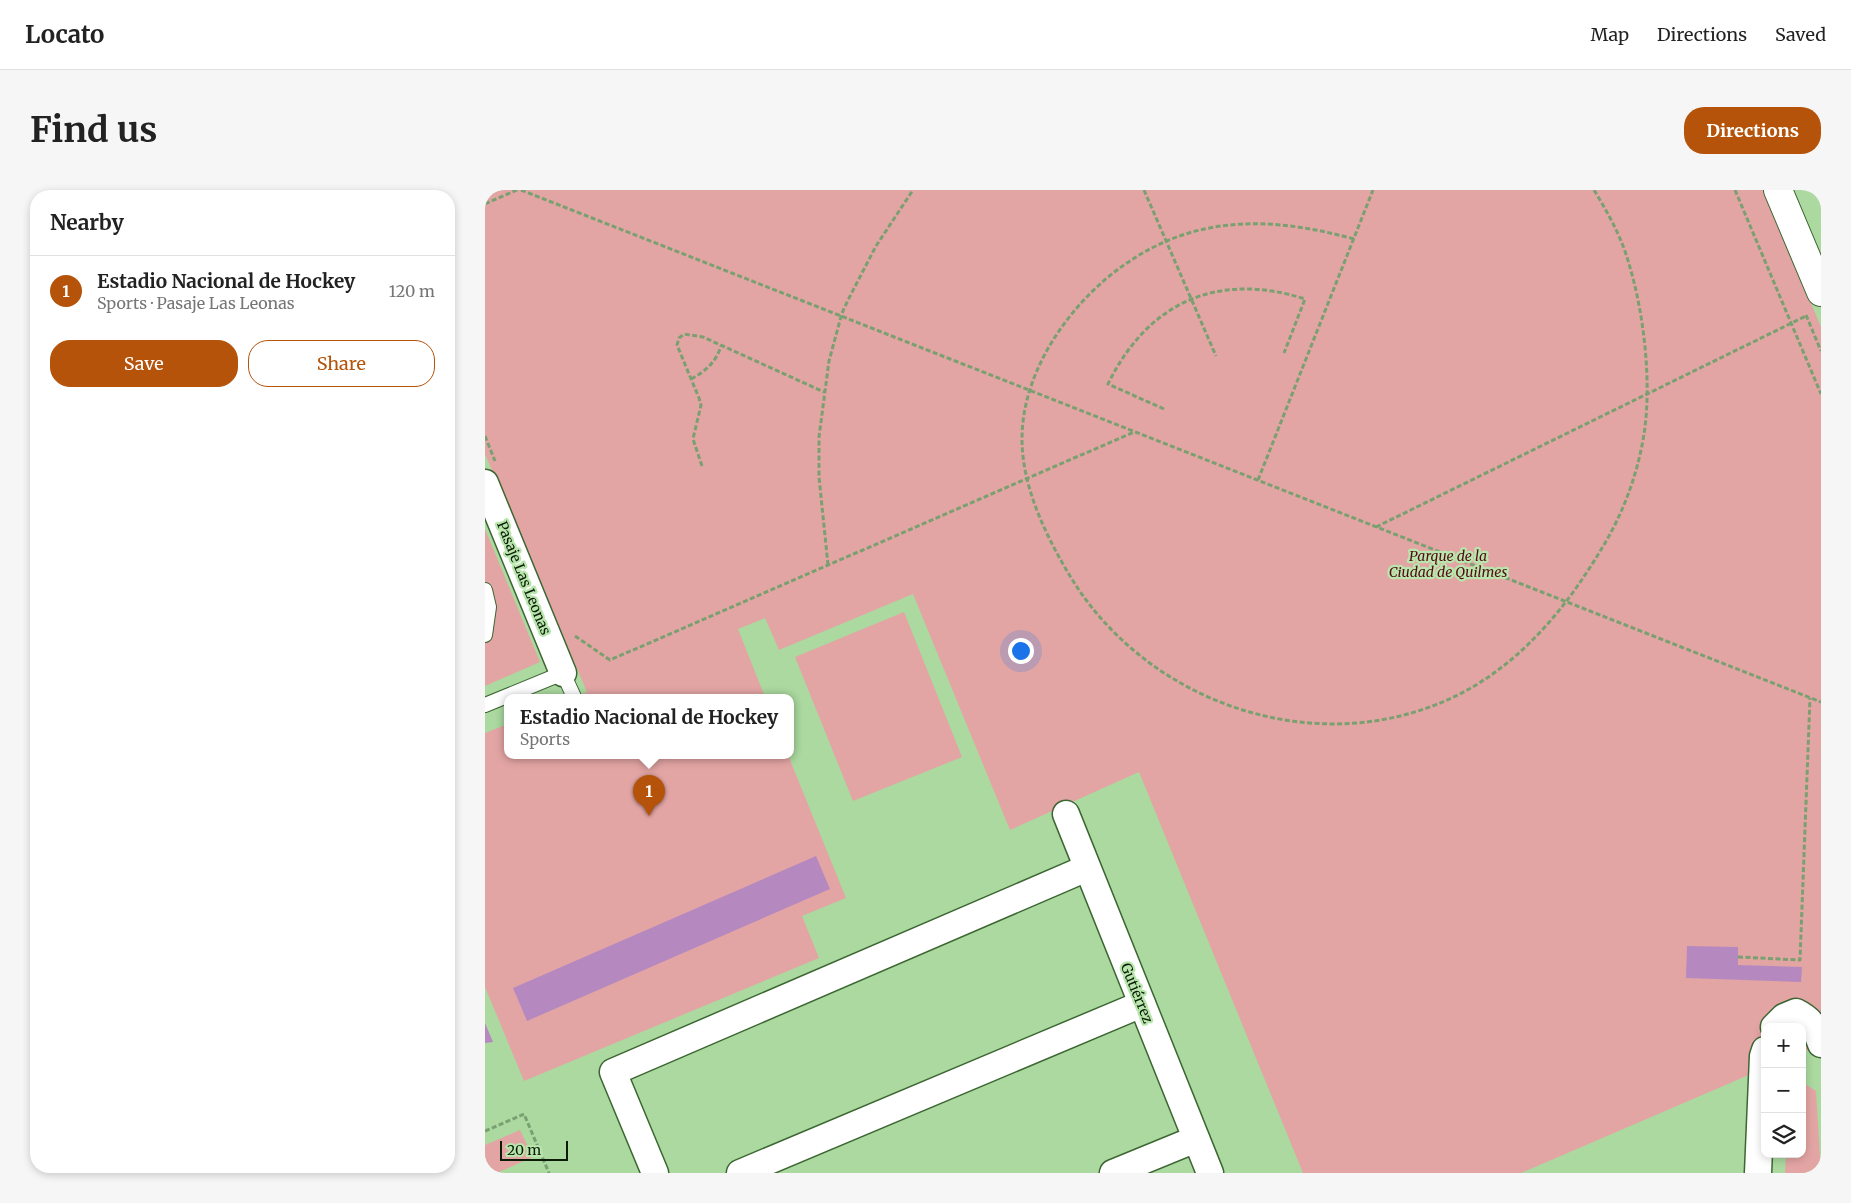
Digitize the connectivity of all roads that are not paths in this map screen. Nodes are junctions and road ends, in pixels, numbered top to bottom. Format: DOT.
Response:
graph roads {
  1 [pos="1778,190"];
  2 [pos="1816,265"];
  3 [pos="1821,292"];
  4 [pos="491,473"];
  5 [pos="485,590"];
  6 [pos="485,635"];
  7 [pos="563,673"];
  8 [pos="512,694"];
  9 [pos="573,694"];
  10 [pos="504,697"];
  11 [pos="485,705"];
  12 [pos="1066,814"];
  13 [pos="1087,868"];
  14 [pos="1142,1004"];
  15 [pos="1777,1023"];
  16 [pos="1821,1044"];
  17 [pos="1762,1068"];
  18 [pos="1196,1139"];
  19 [pos="655,1173"];
  20 [pos="740,1173"];
  21 [pos="1113,1173"];
  22 [pos="1210,1173"];
  23 [pos="1758,1173"];
  1 -- 2 [label="main road"];
  2 -- 3 [label="main road"];
  4 -- 7 [label="street, Pasaje Las Leonas"];
  5 -- 6 [label="lane"];
  7 -- 8 [label="lane"];
  7 -- 9 [label="lane"];
  10 -- 11 [label="lane"];
  12 -- 13 [label="street, Gutiérrez"];
  13 -- 14 [label="street, Gutiérrez"];
  13 -- 19 [label="street"];
  14 -- 18 [label="street, Gutiérrez"];
  14 -- 20 [label="street"];
  15 -- 16 [label="street"];
  17 -- 23 [label="street"];
  18 -- 21 [label="street"];
  18 -- 22 [label="street, Gutiérrez"];
}
